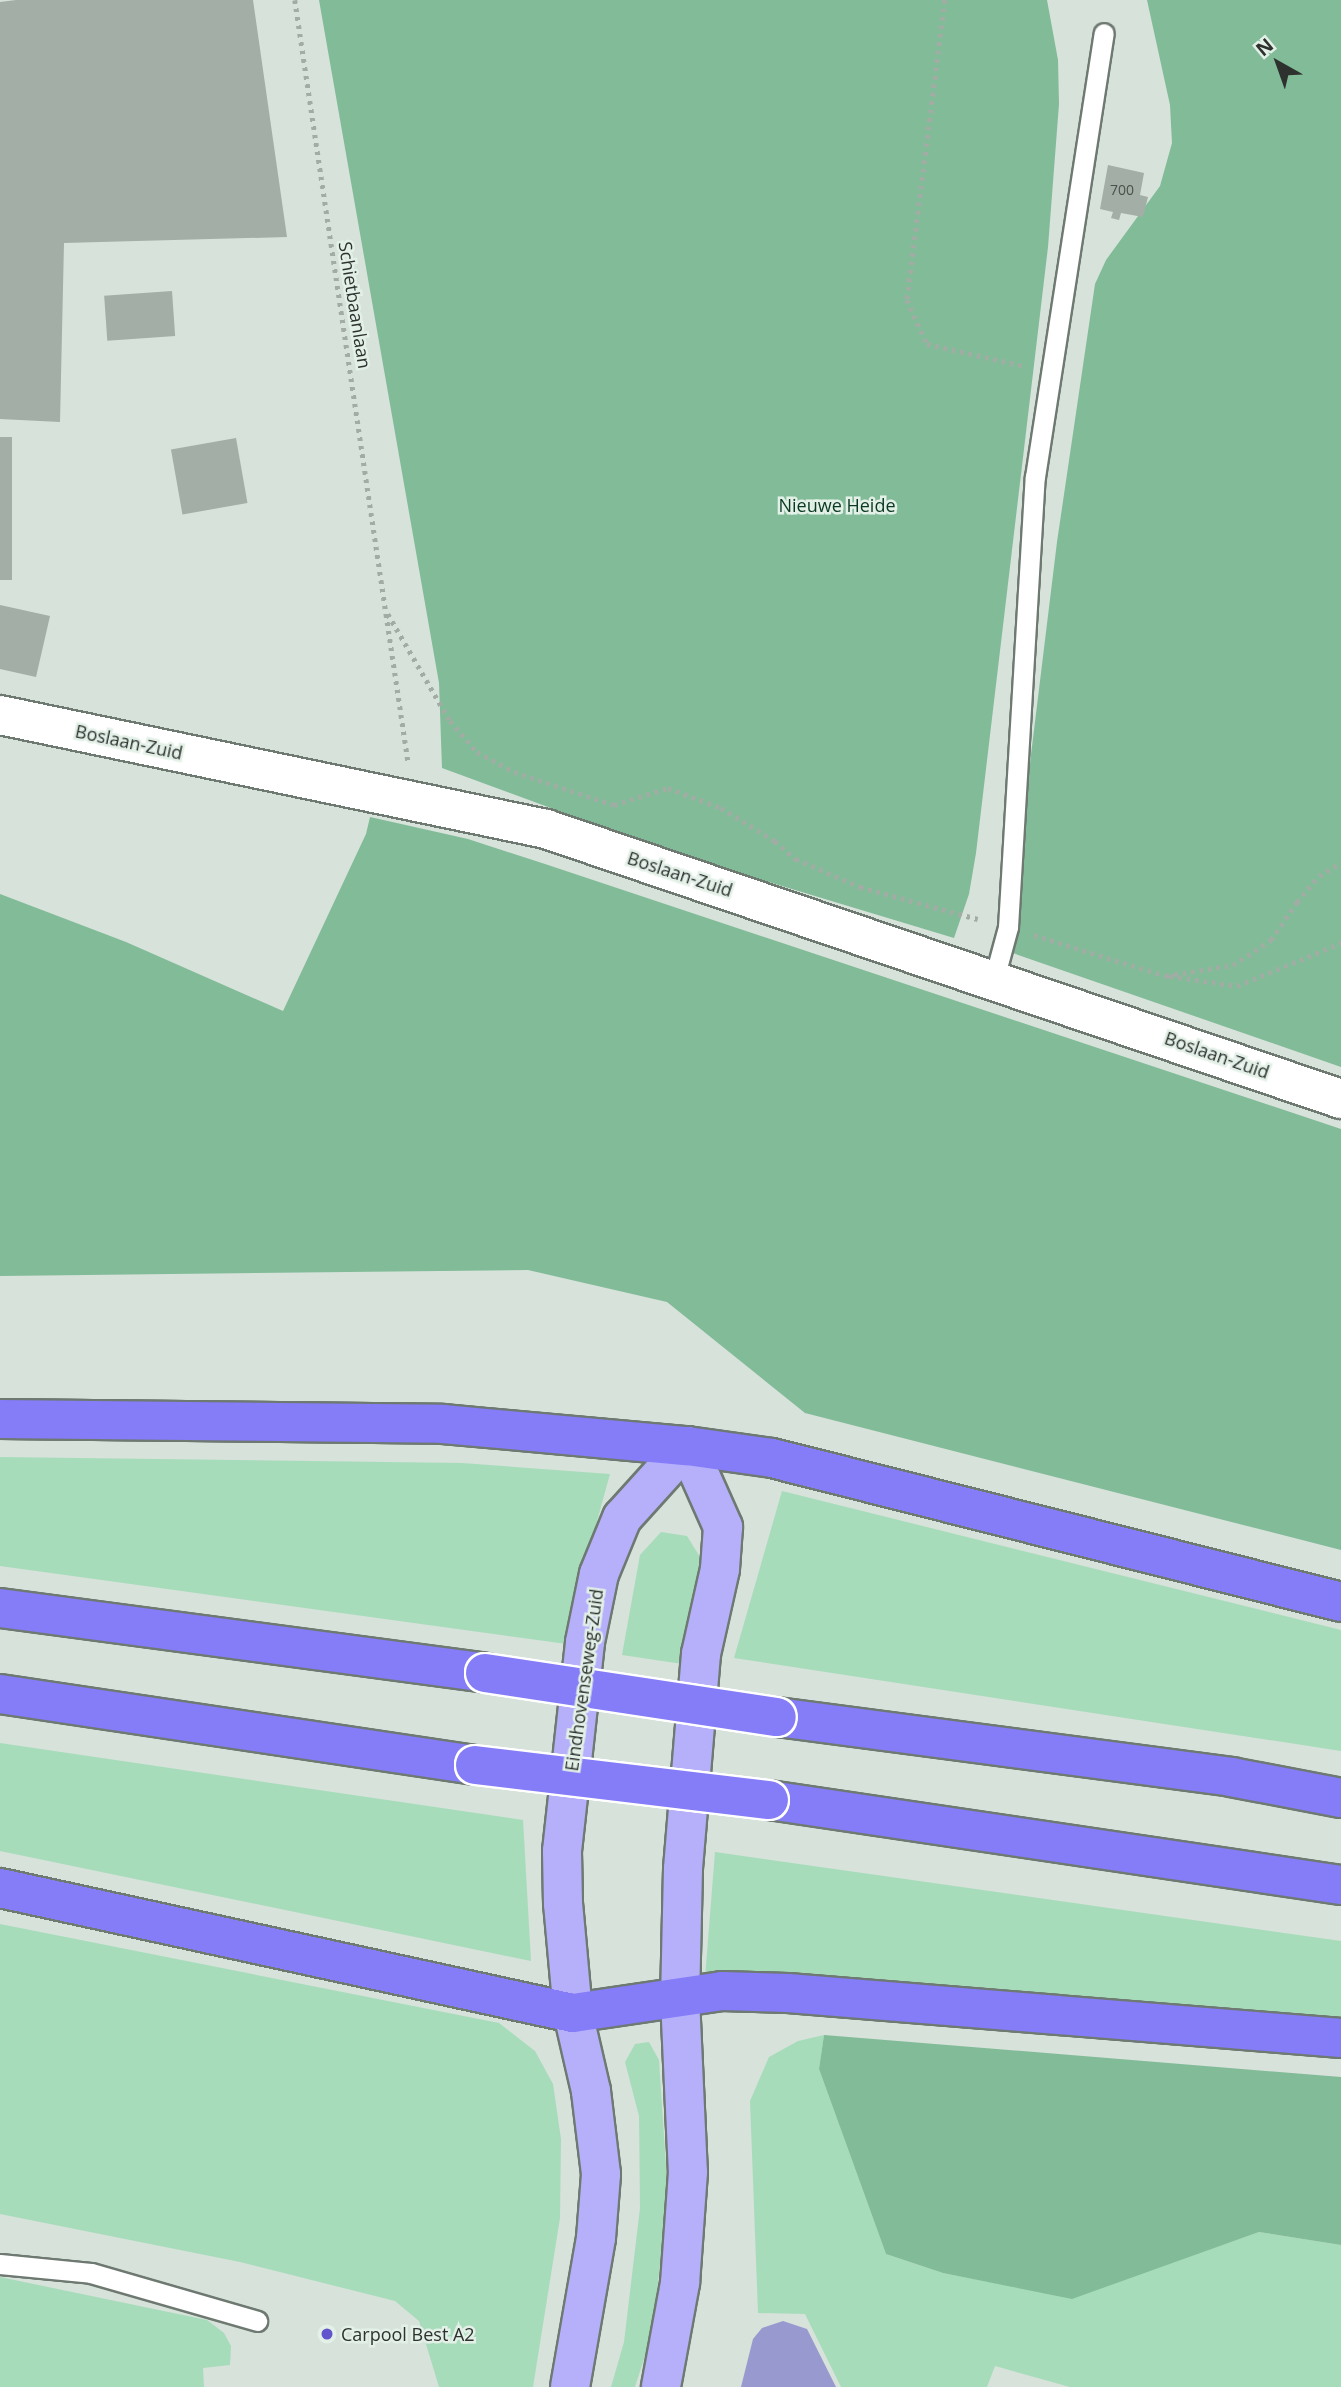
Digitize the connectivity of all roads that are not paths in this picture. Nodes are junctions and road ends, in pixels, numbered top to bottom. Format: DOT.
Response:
graph roads {
  1 [pos="1104,33"];
  2 [pos="0,715"];
  3 [pos="994,979"];
  4 [pos="1341,1099"];
  5 [pos="0,1419"];
  6 [pos="687,1446"];
  7 [pos="1341,1602"];
  8 [pos="0,1608"];
  9 [pos="0,1694"];
  10 [pos="1341,1798"];
  11 [pos="1341,1885"];
  12 [pos="0,1888"];
  13 [pos="680,1998"];
  14 [pos="573,2012"];
  15 [pos="1341,2038"];
  16 [pos="0,2264"];
  17 [pos="257,2321"];
  18 [pos="570,2387"];
  19 [pos="661,2387"];
  1 -- 3 [label="lane"];
  2 -- 3 [label="street, Boslaan-Zuid"];
  3 -- 4 [label="street, Boslaan-Zuid"];
  5 -- 6 [label="highway"];
  6 -- 7 [label="highway"];
  6 -- 13 [label="main road"];
  6 -- 14 [label="main road, Eindhovenseweg-Zuid"];
  8 -- 10 [label="highway, bridge"];
  9 -- 11 [label="highway, bridge"];
  12 -- 14 [label="highway"];
  13 -- 14 [label="highway"];
  13 -- 15 [label="highway"];
  13 -- 19 [label="main road"];
  14 -- 18 [label="main road, Eindhovenseweg-Zuid"];
  16 -- 17 [label="lane"];
}
